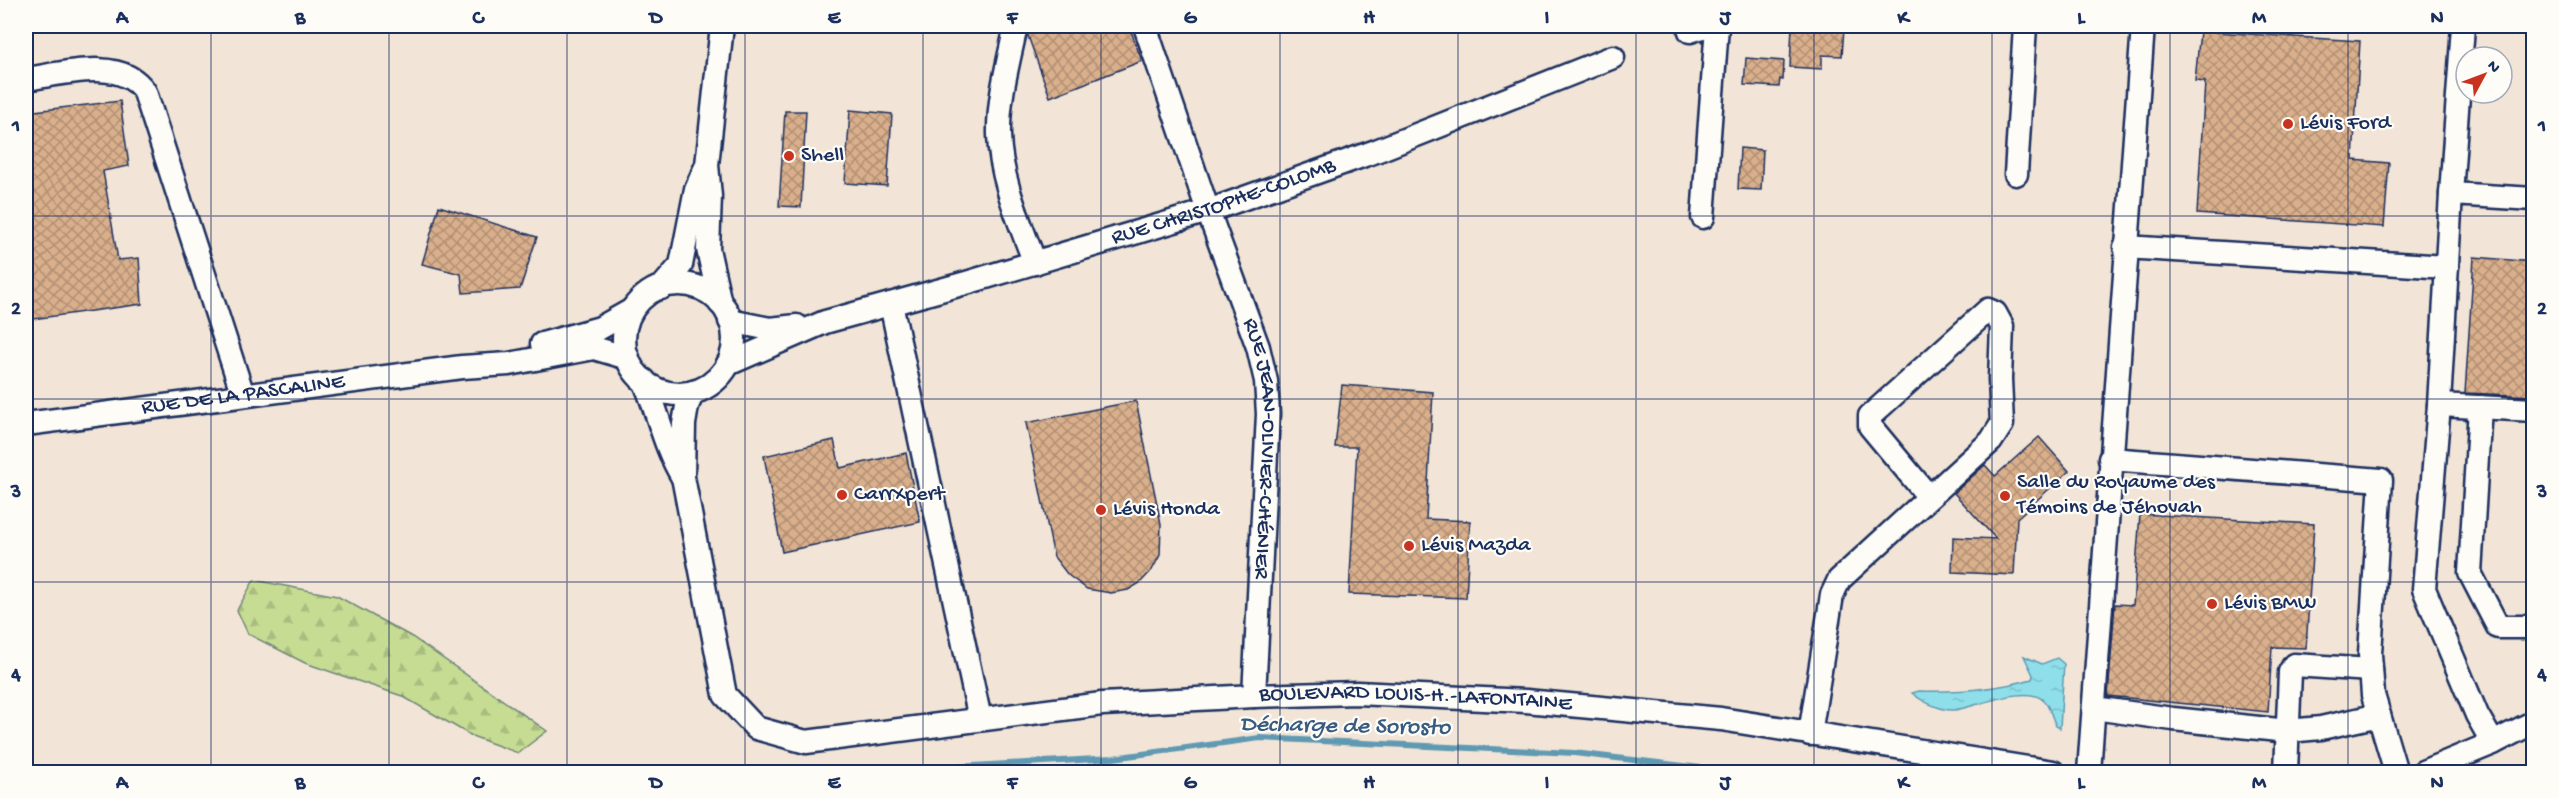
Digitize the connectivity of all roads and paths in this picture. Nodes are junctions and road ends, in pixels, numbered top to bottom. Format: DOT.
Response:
graph roads {
  1 [pos="722,26"];
  2 [pos="1017,26"];
  3 [pos="1145,26"];
  4 [pos="1717,26"];
  5 [pos="2025,26"];
  6 [pos="2142,26"];
  7 [pos="2463,26"];
  8 [pos="1613,57"];
  9 [pos="26,79"];
  10 [pos="707,165"];
  11 [pos="2016,174"];
  12 [pos="2451,194"];
  13 [pos="2534,199"];
  14 [pos="1208,211"];
  15 [pos="1702,217"];
  16 [pos="2125,247"];
  17 [pos="1035,263"];
  18 [pos="2447,267"];
  19 [pos="661,288"];
  20 [pos="891,304"];
  21 [pos="632,310"];
  22 [pos="725,312"];
  23 [pos="825,322"];
  24 [pos="628,358"];
  25 [pos="728,364"];
  26 [pos="462,367"];
  27 [pos="644,380"];
  28 [pos="693,392"];
  29 [pos="243,395"];
  30 [pos="2439,405"];
  31 [pos="2480,407"];
  32 [pos="2534,410"];
  33 [pos="26,424"];
  34 [pos="2110,459"];
  35 [pos="682,477"];
  36 [pos="1929,497"];
  37 [pos="2534,627"];
  38 [pos="2371,670"];
  39 [pos="1254,696"];
  40 [pos="2094,708"];
  41 [pos="2379,715"];
  42 [pos="980,719"];
  43 [pos="2534,722"];
  44 [pos="2288,730"];
  45 [pos="1810,734"];
  46 [pos="2493,743"];
  47 [pos="2054,772"];
  48 [pos="2089,772"];
  49 [pos="2286,772"];
  50 [pos="2396,772"];
  51 [pos="2423,772"];
  1 -- 10 [label="street"];
  2 -- 17 [label="street"];
  3 -- 14 [label="street, RUE JEAN-OLIVIER-CHÉNIER"];
  4 -- 15 [label="street"];
  5 -- 11 [label="street"];
  6 -- 16 [label="street"];
  7 -- 12 [label="street"];
  8 -- 14 [label="street, RUE CHRISTOPHE-COLOMB"];
  9 -- 29 [label="street"];
  10 -- 19 [label="street"];
  10 -- 22 [label="street"];
  12 -- 13 [label="street"];
  12 -- 18 [label="street"];
  14 -- 17 [label="street, RUE CHRISTOPHE-COLOMB"];
  14 -- 39 [label="street, RUE JEAN-OLIVIER-CHÉNIER"];
  16 -- 18 [label="street"];
  16 -- 34 [label="street"];
  17 -- 20 [label="street, RUE CHRISTOPHE-COLOMB"];
  18 -- 30 [label="street"];
  19 -- 21 [label="street"];
  19 -- 22 [label="street"];
  20 -- 23 [label="street, RUE CHRISTOPHE-COLOMB"];
  20 -- 42 [label="street"];
  21 -- 24 [label="street"];
  21 -- 26 [label="street, RUE DE LA PASCALINE"];
  22 -- 23 [label="street, RUE CHRISTOPHE-COLOMB"];
  22 -- 25 [label="street"];
  23 -- 25 [label="street, RUE CHRISTOPHE-COLOMB"];
  24 -- 26 [label="street, RUE DE LA PASCALINE"];
  24 -- 27 [label="street"];
  25 -- 28 [label="street"];
  26 -- 29 [label="street, RUE DE LA PASCALINE"];
  27 -- 28 [label="street"];
  27 -- 35 [label="street, BOULEVARD LOUIS-H.-LAFONTAINE"];
  28 -- 35 [label="street, BOULEVARD LOUIS-H.-LAFONTAINE"];
  29 -- 33 [label="street, RUE DE LA PASCALINE"];
  30 -- 31 [label="street"];
  30 -- 46 [label="street"];
  31 -- 32 [label="street"];
  31 -- 37 [label="street"];
  34 -- 38 [label="street"];
  34 -- 40 [label="street"];
  35 -- 42 [label="street, BOULEVARD LOUIS-H.-LAFONTAINE"];
  36 -- 36 [label="street"];
  36 -- 45 [label="street"];
  38 -- 41 [label="street"];
  38 -- 44 [label="street"];
  39 -- 42 [label="street, BOULEVARD LOUIS-H.-LAFONTAINE"];
  39 -- 45 [label="street, BOULEVARD LOUIS-H.-LAFONTAINE"];
  40 -- 44 [label="street"];
  40 -- 48 [label="street"];
  41 -- 44 [label="street"];
  41 -- 50 [label="street"];
  43 -- 46 [label="street"];
  44 -- 49 [label="street"];
  45 -- 47 [label="street, BOULEVARD LOUIS-H.-LAFONTAINE"];
  46 -- 51 [label="street"];
}
